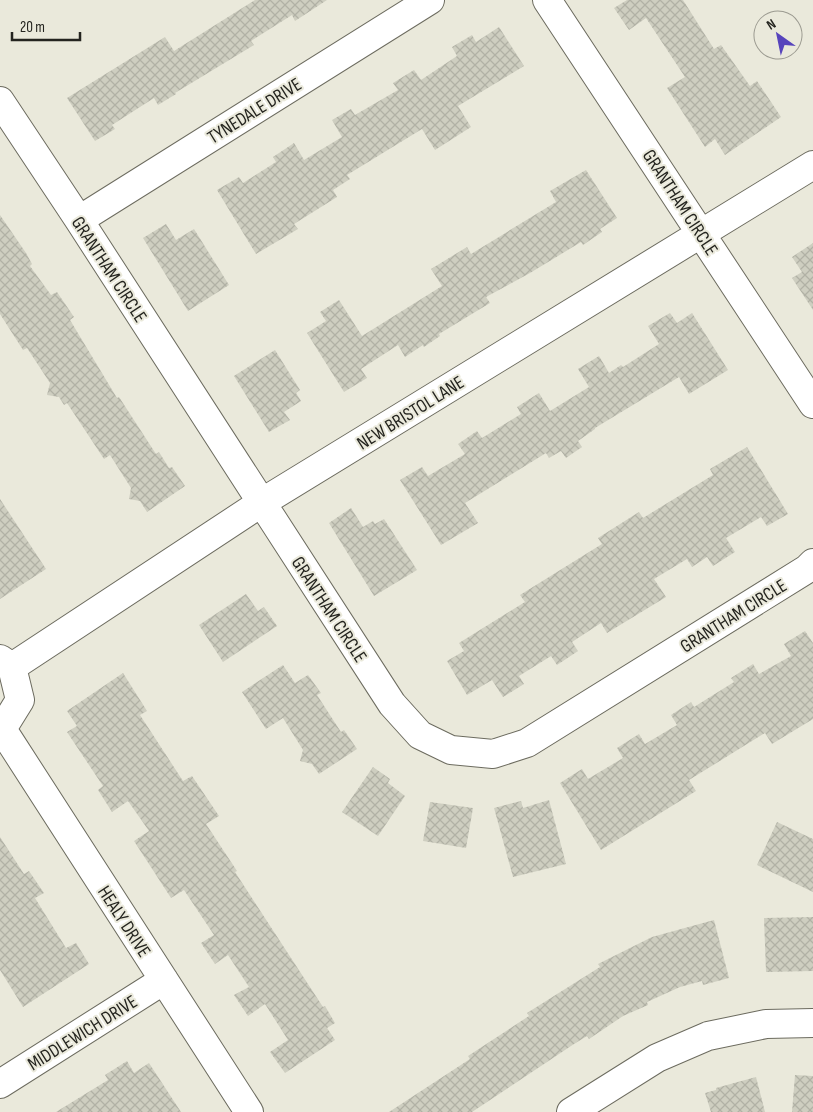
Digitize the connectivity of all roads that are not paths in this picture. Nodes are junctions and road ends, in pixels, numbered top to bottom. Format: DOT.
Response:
graph roads {
  1 [pos="430,0"];
  2 [pos="547,0"];
  3 [pos="0,101"];
  4 [pos="813,165"];
  5 [pos="79,220"];
  6 [pos="701,232"];
  7 [pos="813,404"];
  8 [pos="261,503"];
  9 [pos="813,563"];
  10 [pos="6,663"];
  11 [pos="1,729"];
  12 [pos="164,980"];
  13 [pos="813,1023"];
  14 [pos="0,1084"];
  15 [pos="249,1112"];
  16 [pos="571,1112"];
  1 -- 5 [label="street, TYNEDALE DRIVE"];
  2 -- 6 [label="street, GRANTHAM CIRCLE"];
  3 -- 5 [label="street, GRANTHAM CIRCLE"];
  4 -- 6 [label="street, NEW BRISTOL LANE"];
  5 -- 8 [label="street, GRANTHAM CIRCLE"];
  6 -- 7 [label="street, GRANTHAM CIRCLE"];
  6 -- 8 [label="street, NEW BRISTOL LANE"];
  8 -- 9 [label="street, GRANTHAM CIRCLE"];
  8 -- 10 [label="street, NEW BRISTOL LANE"];
  10 -- 11 [label="street"];
  11 -- 12 [label="street, HEALY DRIVE"];
  12 -- 14 [label="street, MIDDLEWICH DRIVE"];
  12 -- 15 [label="street, HEALY DRIVE"];
  13 -- 16 [label="street"];
}
